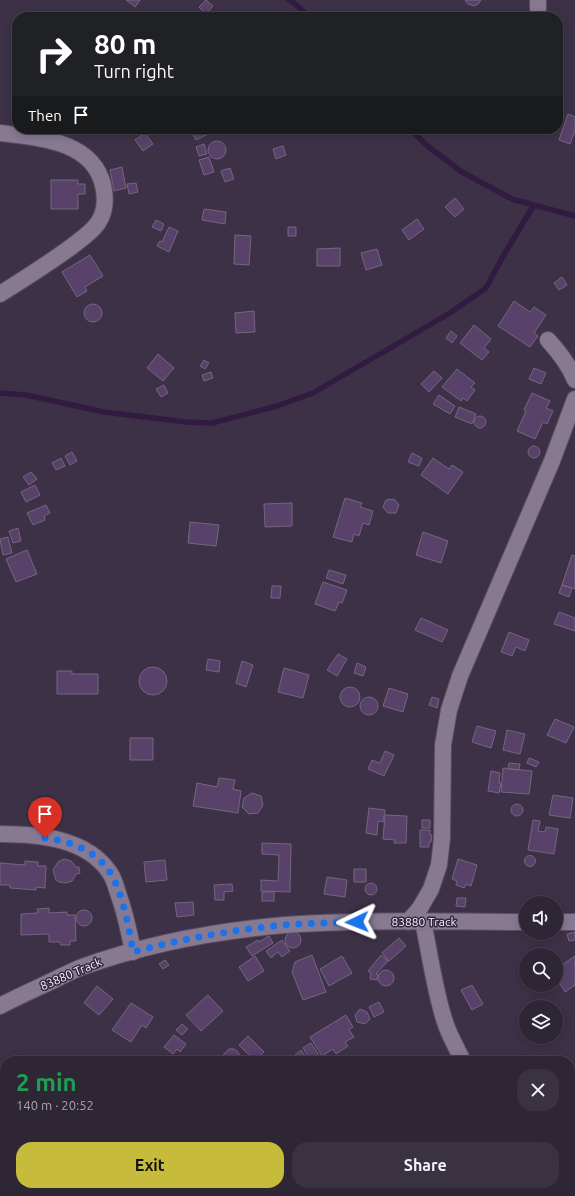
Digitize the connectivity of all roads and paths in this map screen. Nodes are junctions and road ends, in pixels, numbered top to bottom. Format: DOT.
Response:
graph roads {
  1 [pos="0,132"];
  2 [pos="12,134"];
  3 [pos="13,134"];
  4 [pos="0,294"];
  5 [pos="548,340"];
  6 [pos="575,380"];
  7 [pos="575,399"];
  8 [pos="0,834"];
  9 [pos="416,922"];
  10 [pos="519,922"];
  11 [pos="563,922"];
  12 [pos="575,922"];
  13 [pos="133,952"];
  14 [pos="0,1006"];
  15 [pos="460,1056"];
  1 -- 2 [label="street"];
  3 -- 4 [label="street"];
  5 -- 6 [label="street"];
  7 -- 9 [label="street"];
  8 -- 13 [label="street"];
  9 -- 10 [label="street, 83880 Track"];
  9 -- 13 [label="street, 83880 Track"];
  9 -- 15 [label="street"];
  11 -- 12 [label="street"];
  13 -- 14 [label="street, 83880 Track"];
}
